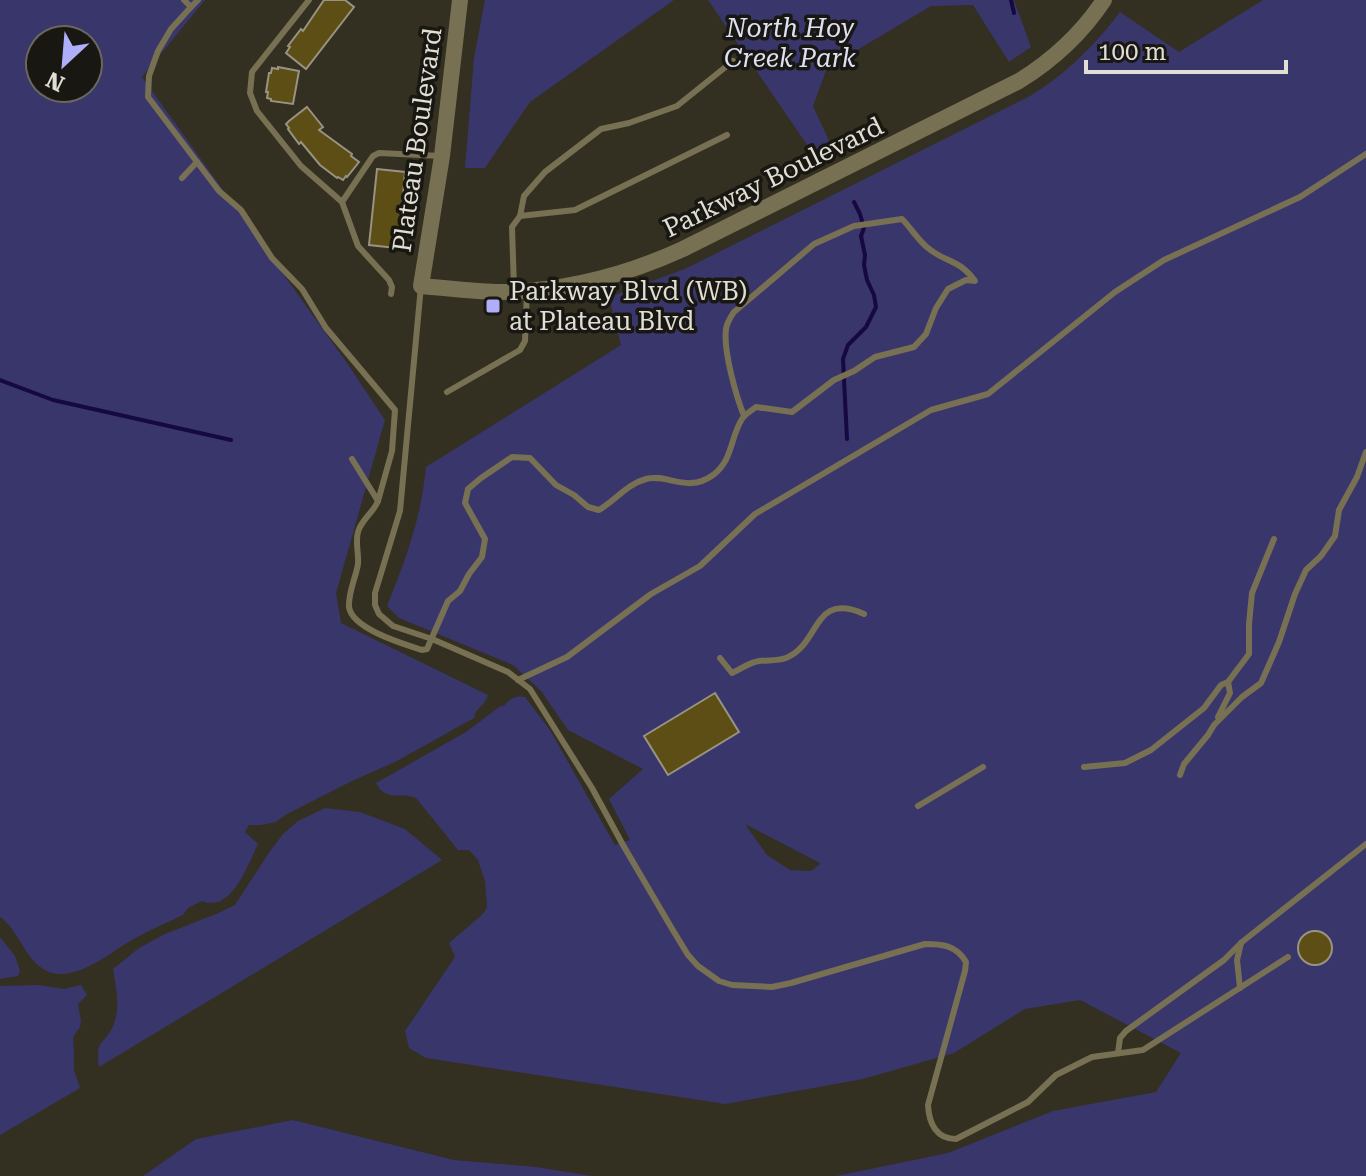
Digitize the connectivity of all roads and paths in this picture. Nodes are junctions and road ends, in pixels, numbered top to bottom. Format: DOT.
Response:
graph roads {
  1 [pos="184,0"];
  2 [pos="198,0"];
  3 [pos="309,0"];
  4 [pos="460,0"];
  5 [pos="1104,0"];
  6 [pos="191,7"];
  7 [pos="733,61"];
  8 [pos="727,135"];
  9 [pos="1366,154"];
  10 [pos="442,156"];
  11 [pos="197,162"];
  12 [pos="182,178"];
  13 [pos="342,202"];
  14 [pos="520,216"];
  15 [pos="421,286"];
  16 [pos="521,291"];
  17 [pos="391,294"];
  18 [pos="447,392"];
  19 [pos="744,416"];
  20 [pos="1366,452"];
  21 [pos="352,459"];
  22 [pos="378,501"];
  23 [pos="1274,539"];
  24 [pos="864,614"];
  25 [pos="432,639"];
  26 [pos="720,658"];
  27 [pos="518,680"];
  28 [pos="1228,682"];
  29 [pos="1214,725"];
  30 [pos="983,767"];
  31 [pos="1084,767"];
  32 [pos="1180,775"];
  33 [pos="918,806"];
  34 [pos="1366,844"];
  35 [pos="1241,943"];
  36 [pos="1288,957"];
  37 [pos="1240,988"];
  38 [pos="1118,1053"];
  1 -- 6 [label="lane"];
  2 -- 6 [label="lane"];
  3 -- 13 [label="lane"];
  4 -- 10 [label="street, Plateau Boulevard"];
  5 -- 16 [label="street, Parkway Boulevard"];
  6 -- 11 [label="lane"];
  7 -- 14 [label="lane"];
  8 -- 14 [label="lane"];
  9 -- 27 [label="lane"];
  10 -- 13 [label="lane"];
  10 -- 15 [label="street, Plateau Boulevard"];
  11 -- 12 [label="lane"];
  11 -- 22 [label="lane"];
  13 -- 17 [label="lane"];
  14 -- 16 [label="lane"];
  15 -- 16 [label="street, Parkway Boulevard"];
  15 -- 25 [label="lane"];
  16 -- 18 [label="lane"];
  19 -- 19 [label="lane"];
  19 -- 25 [label="lane"];
  20 -- 29 [label="lane"];
  21 -- 22 [label="lane"];
  22 -- 25 [label="lane"];
  23 -- 28 [label="lane"];
  24 -- 26 [label="lane"];
  25 -- 27 [label="lane"];
  27 -- 38 [label="lane"];
  28 -- 29 [label="lane"];
  28 -- 31 [label="lane"];
  29 -- 32 [label="lane"];
  30 -- 33 [label="lane"];
  34 -- 35 [label="lane"];
  35 -- 37 [label="lane"];
  35 -- 38 [label="lane"];
  36 -- 37 [label="lane"];
  37 -- 38 [label="lane"];
}
